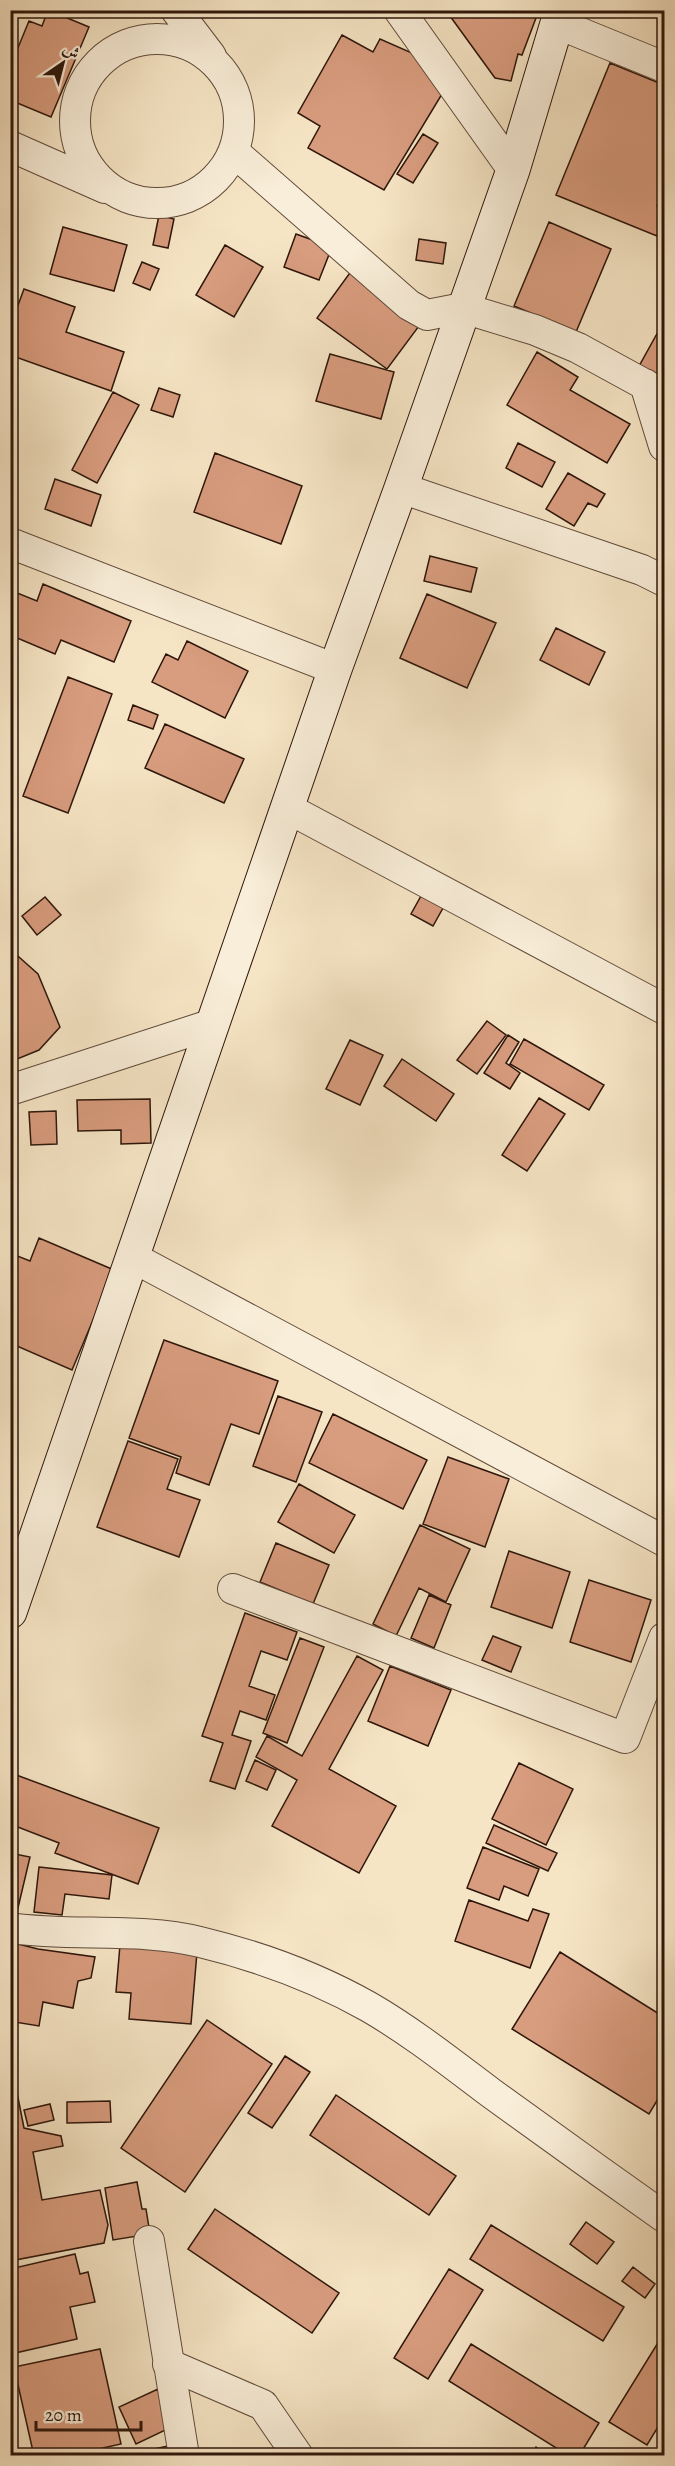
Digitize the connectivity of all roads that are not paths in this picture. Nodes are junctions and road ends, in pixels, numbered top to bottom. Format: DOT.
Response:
graph roads {
  1 [pos="176,10"];
  2 [pos="399,10"];
  3 [pos="558,17"];
  4 [pos="664,67"];
  5 [pos="222,70"];
  6 [pos="10,146"];
  7 [pos="234,152"];
  8 [pos="513,170"];
  9 [pos="116,193"];
  10 [pos="463,308"];
  11 [pos="655,390"];
  12 [pos="664,446"];
  13 [pos="401,488"];
  14 [pos="10,543"];
  15 [pos="664,581"];
  16 [pos="335,669"];
  17 [pos="287,807"];
  18 [pos="664,1009"];
  19 [pos="213,1024"];
  20 [pos="10,1090"];
  21 [pos="132,1257"];
  22 [pos="664,1541"];
  23 [pos="233,1589"];
  24 [pos="10,1612"];
  25 [pos="664,1638"];
  26 [pos="10,1928"];
  27 [pos="664,2217"];
  28 [pos="149,2241"];
  29 [pos="168,2364"];
  30 [pos="184,2456"];
  31 [pos="298,2456"];
  1 -- 5 [label="street"];
  2 -- 8 [label="street"];
  3 -- 4 [label="street"];
  3 -- 8 [label="main road"];
  5 -- 7 [label="street"];
  5 -- 9 [label="street"];
  6 -- 9 [label="street"];
  7 -- 9 [label="street"];
  7 -- 10 [label="street"];
  8 -- 10 [label="main road"];
  10 -- 11 [label="street"];
  10 -- 13 [label="main road"];
  11 -- 12 [label="street"];
  13 -- 15 [label="street"];
  13 -- 16 [label="main road"];
  14 -- 16 [label="street"];
  16 -- 17 [label="main road"];
  17 -- 18 [label="street"];
  17 -- 19 [label="main road"];
  19 -- 20 [label="street"];
  19 -- 21 [label="main road"];
  21 -- 22 [label="street"];
  21 -- 24 [label="main road"];
  23 -- 25 [label="street"];
  26 -- 27 [label="street"];
  28 -- 29 [label="street"];
  29 -- 30 [label="street"];
  29 -- 31 [label="street"];
}
